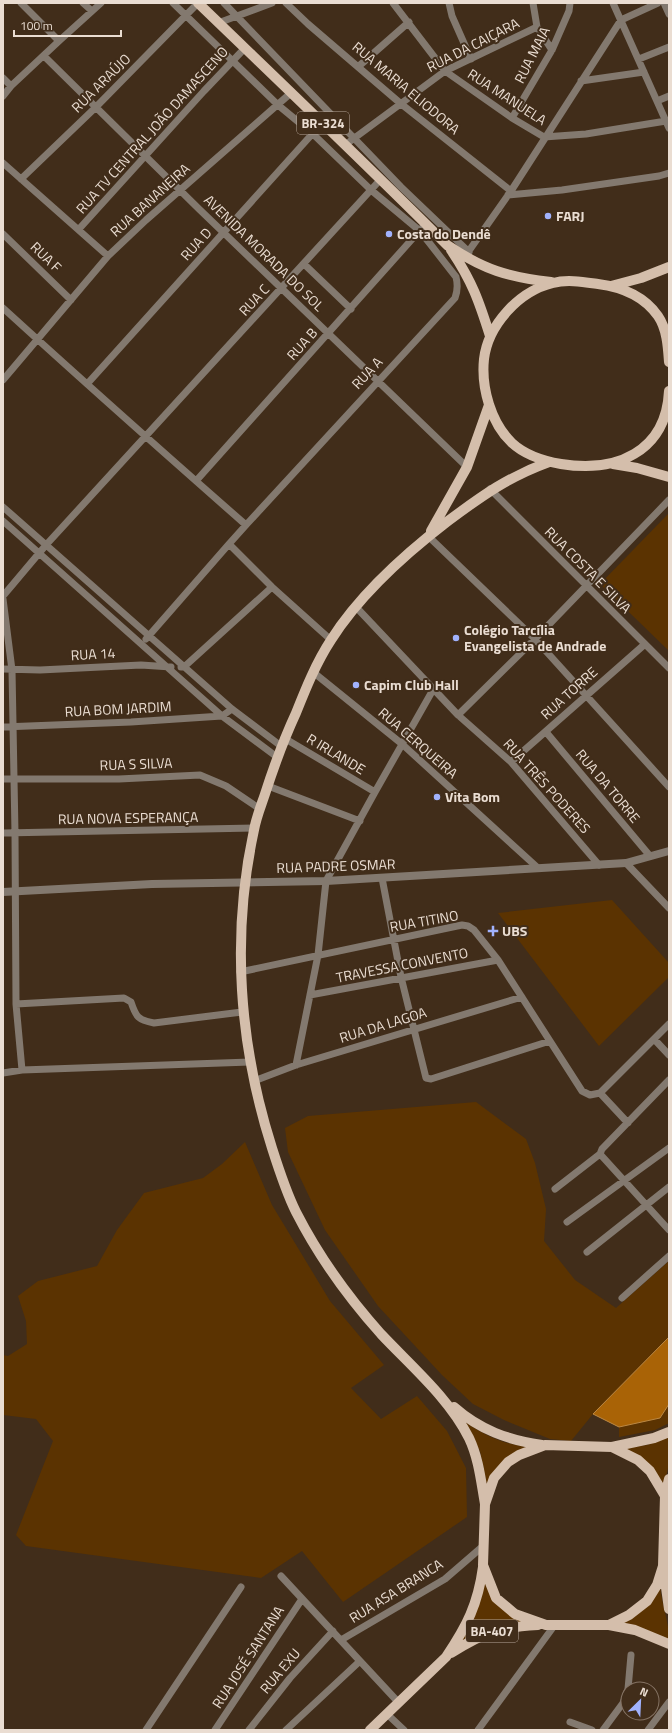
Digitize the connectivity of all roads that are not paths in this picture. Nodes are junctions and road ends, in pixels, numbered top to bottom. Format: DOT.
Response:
graph roads {
  1 [pos="21,3"];
  2 [pos="83,3"];
  3 [pos="101,3"];
  4 [pos="173,3"];
  5 [pos="198,3"];
  6 [pos="224,3"];
  7 [pos="272,3"];
  8 [pos="286,3"];
  9 [pos="393,3"];
  10 [pos="449,3"];
  11 [pos="533,3"];
  12 [pos="570,3"];
  13 [pos="613,3"];
  14 [pos="658,3"];
  15 [pos="664,3"];
  16 [pos="92,12"];
  17 [pos="669,14"];
  18 [pos="186,15"];
  19 [pos="238,16"];
  20 [pos="620,20"];
  21 [pos="409,22"];
  22 [pos="218,23"];
  23 [pos="537,27"];
  24 [pos="59,41"];
  25 [pos="669,47"];
  26 [pos="244,49"];
  27 [pos="552,50"];
  28 [pos="44,56"];
  29 [pos="471,59"];
  30 [pos="639,59"];
  31 [pos="232,61"];
  32 [pos="359,66"];
  33 [pos="445,71"];
  34 [pos="644,72"];
  35 [pos="581,81"];
  36 [pos="6,83"];
  37 [pos="292,92"];
  38 [pos="3,96"];
  39 [pos="669,96"];
  40 [pos="657,100"];
  41 [pos="400,103"];
  42 [pos="278,105"];
  43 [pos="95,108"];
  44 [pos="512,118"];
  45 [pos="323,122"];
  46 [pos="667,124"];
  47 [pos="313,134"];
  48 [pos="544,137"];
  49 [pos="354,138"];
  50 [pos="345,145"];
  51 [pos="145,157"];
  52 [pos="3,163"];
  53 [pos="669,173"];
  54 [pos="21,179"];
  55 [pos="380,180"];
  56 [pos="180,190"];
  57 [pos="371,190"];
  58 [pos="510,193"];
  59 [pos="423,227"];
  60 [pos="78,230"];
  61 [pos="224,233"];
  62 [pos="3,234"];
  63 [pos="447,245"];
  64 [pos="467,255"];
  65 [pos="108,256"];
  66 [pos="304,264"];
  67 [pos="669,267"];
  68 [pos="554,282"];
  69 [pos="611,286"];
  70 [pos="282,289"];
  71 [pos="71,300"];
  72 [pos="3,308"];
  73 [pos="350,309"];
  74 [pos="328,334"];
  75 [pos="490,336"];
  76 [pos="37,339"];
  77 [pos="669,344"];
  78 [pos="669,362"];
  79 [pos="3,380"];
  80 [pos="377,381"];
  81 [pos="88,383"];
  82 [pos="669,391"];
  83 [pos="489,405"];
  84 [pos="669,405"];
  85 [pos="145,438"];
  86 [pos="549,462"];
  87 [pos="611,463"];
  88 [pos="467,467"];
  89 [pos="669,477"];
  90 [pos="196,481"];
  91 [pos="490,489"];
  92 [pos="669,500"];
  93 [pos="3,507"];
  94 [pos="3,521"];
  95 [pos="246,525"];
  96 [pos="428,536"];
  97 [pos="228,544"];
  98 [pos="46,545"];
  99 [pos="40,553"];
  100 [pos="586,585"];
  101 [pos="272,587"];
  102 [pos="3,596"];
  103 [pos="3,599"];
  104 [pos="356,607"];
  105 [pos="149,636"];
  106 [pos="535,639"];
  107 [pos="331,640"];
  108 [pos="142,644"];
  109 [pos="645,644"];
  110 [pos="169,667"];
  111 [pos="184,667"];
  112 [pos="669,668"];
  113 [pos="3,669"];
  114 [pos="12,670"];
  115 [pos="313,672"];
  116 [pos="434,688"];
  117 [pos="584,696"];
  118 [pos="232,709"];
  119 [pos="458,715"];
  120 [pos="222,716"];
  121 [pos="3,727"];
  122 [pos="14,727"];
  123 [pos="546,732"];
  124 [pos="283,742"];
  125 [pos="402,744"];
  126 [pos="277,758"];
  127 [pos="511,762"];
  128 [pos="3,779"];
  129 [pos="14,779"];
  130 [pos="268,786"];
  131 [pos="669,787"];
  132 [pos="375,792"];
  133 [pos="260,809"];
  134 [pos="360,820"];
  135 [pos="254,828"];
  136 [pos="15,833"];
  137 [pos="3,834"];
  138 [pos="669,851"];
  139 [pos="650,856"];
  140 [pos="626,863"];
  141 [pos="599,865"];
  142 [pos="538,868"];
  143 [pos="382,878"];
  144 [pos="326,881"];
  145 [pos="246,882"];
  146 [pos="3,892"];
  147 [pos="16,892"];
  148 [pos="669,908"];
  149 [pos="394,940"];
  150 [pos="318,955"];
  151 [pos="498,960"];
  152 [pos="240,972"];
  153 [pos="401,977"];
  154 [pos="310,995"];
  155 [pos="522,996"];
  156 [pos="16,1004"];
  157 [pos="242,1012"];
  158 [pos="669,1024"];
  159 [pos="413,1029"];
  160 [pos="654,1039"];
  161 [pos="550,1042"];
  162 [pos="669,1055"];
  163 [pos="250,1062"];
  164 [pos="296,1065"];
  165 [pos="22,1070"];
  166 [pos="3,1073"];
  167 [pos="669,1080"];
  168 [pos="254,1081"];
  169 [pos="600,1093"];
  170 [pos="628,1123"];
  171 [pos="669,1148"];
  172 [pos="601,1151"];
  173 [pos="624,1180"];
  174 [pos="669,1187"];
  175 [pos="555,1189"];
  176 [pos="646,1205"];
  177 [pos="567,1222"];
  178 [pos="669,1230"];
  179 [pos="587,1252"];
  180 [pos="669,1256"];
  181 [pos="622,1298"];
  182 [pos="437,1393"];
  183 [pos="669,1432"];
  184 [pos="545,1445"];
  185 [pos="612,1447"];
  186 [pos="669,1479"];
  187 [pos="665,1496"];
  188 [pos="485,1504"];
  189 [pos="667,1509"];
  190 [pos="482,1547"];
  191 [pos="483,1565"];
  192 [pos="663,1566"];
  193 [pos="281,1576"];
  194 [pos="241,1587"];
  195 [pos="302,1599"];
  196 [pos="669,1609"];
  197 [pos="550,1625"];
  198 [pos="609,1625"];
  199 [pos="333,1631"];
  200 [pos="341,1640"];
  201 [pos="669,1644"];
  202 [pos="631,1655"];
  203 [pos="446,1657"];
  204 [pos="360,1660"];
  205 [pos="669,1702"];
  206 [pos="399,1703"];
  207 [pos="387,1714"];
  208 [pos="570,1722"];
  209 [pos="146,1730"];
  210 [pos="216,1730"];
  211 [pos="249,1730"];
  212 [pos="286,1730"];
  213 [pos="370,1730"];
  214 [pos="404,1730"];
  215 [pos="478,1730"];
  216 [pos="592,1730"];
  217 [pos="602,1730"];
  218 [pos="648,1730"];
  1 -- 24 [label="street"];
  2 -- 16 [label="street"];
  3 -- 16 [label="street"];
  4 -- 18 [label="street, RUA A"];
  5 -- 18 [label="street, RUA ARAÚJO"];
  5 -- 22 [label="main road, BR-324"];
  6 -- 19 [label="street"];
  7 -- 19 [label="street"];
  8 -- 32 [label="street, RUA MARIA ELIODORA"];
  9 -- 21 [label="street, RUA MANUELA"];
  10 -- 29 [label="street"];
  11 -- 23 [label="street"];
  12 -- 27 [label="street, RUA MAIA"];
  13 -- 20 [label="street"];
  14 -- 20 [label="street"];
  15 -- 17 [label="street"];
  16 -- 24 [label="street"];
  18 -- 31 [label="street, RUA A"];
  18 -- 43 [label="street, RUA ARAÚJO"];
  19 -- 22 [label="street"];
  19 -- 49 [label="street"];
  20 -- 30 [label="street"];
  20 -- 35 [label="street"];
  21 -- 32 [label="street"];
  21 -- 33 [label="street, RUA MANUELA"];
  22 -- 26 [label="main road, BR-324"];
  23 -- 27 [label="street"];
  23 -- 29 [label="street, RUA DA CAIÇARA"];
  24 -- 28 [label="street"];
  25 -- 30 [label="street"];
  26 -- 31 [label="street, RUA TV CENTRAL JOÃO DAMASCENO"];
  26 -- 37 [label="main road, BR-324"];
  27 -- 44 [label="street, RUA MAIA"];
  28 -- 36 [label="street"];
  28 -- 43 [label="street, AVENIDA MORADA DO SOL"];
  29 -- 33 [label="street, RUA DA CAIÇARA"];
  30 -- 34 [label="street"];
  31 -- 42 [label="street, RUA A"];
  31 -- 51 [label="street, RUA TV CENTRAL JOÃO DAMASCENO"];
  32 -- 41 [label="street, RUA MARIA ELIODORA"];
  33 -- 41 [label="street, RUA DA CAIÇARA"];
  33 -- 44 [label="street, RUA MANUELA"];
  34 -- 35 [label="street"];
  34 -- 40 [label="street"];
  35 -- 48 [label="street"];
  36 -- 38 [label="street"];
  37 -- 42 [label="street, RUA BANANEIRA"];
  37 -- 45 [label="main road, BR-324"];
  39 -- 40 [label="street"];
  40 -- 46 [label="street"];
  41 -- 49 [label="street, RUA DA CAIÇARA"];
  41 -- 58 [label="street, RUA MARIA ELIODORA"];
  42 -- 47 [label="street, RUA A"];
  42 -- 56 [label="street, RUA BANANEIRA"];
  43 -- 51 [label="street, AVENIDA MORADA DO SOL"];
  43 -- 54 [label="street, RUA ARAÚJO"];
  44 -- 48 [label="street, RUA MANUELA"];
  45 -- 47 [label="street, RUA D"];
  45 -- 50 [label="main road, BR-324"];
  46 -- 48 [label="street, RUA MANUELA"];
  47 -- 57 [label="street, RUA A"];
  47 -- 61 [label="street, RUA D"];
  48 -- 58 [label="street"];
  49 -- 50 [label="street, RUA DA CAIÇARA"];
  49 -- 64 [label="street"];
  50 -- 55 [label="main road, BR-324"];
  51 -- 56 [label="street, AVENIDA MORADA DO SOL"];
  51 -- 60 [label="street, RUA TV CENTRAL JOÃO DAMASCENO"];
  52 -- 54 [label="street"];
  53 -- 58 [label="street"];
  54 -- 60 [label="street"];
  55 -- 57 [label="street, RUA C"];
  55 -- 59 [label="main road, BR-324"];
  56 -- 61 [label="street, AVENIDA MORADA DO SOL"];
  56 -- 65 [label="street, RUA BANANEIRA"];
  57 -- 59 [label="street, RUA A"];
  57 -- 66 [label="street, RUA C"];
  58 -- 64 [label="street"];
  59 -- 63 [label="main road, BR-324"];
  59 -- 73 [label="street, RUA B"];
  59 -- 80 [label="street, RUA A"];
  60 -- 65 [label="street"];
  61 -- 70 [label="street, AVENIDA MORADA DO SOL"];
  61 -- 81 [label="street, RUA D"];
  62 -- 71 [label="street, RUA F"];
  63 -- 64 [label="main road"];
  63 -- 75 [label="main road"];
  64 -- 68 [label="main road"];
  65 -- 71 [label="street, RUA BANANEIRA"];
  66 -- 70 [label="street, RUA C"];
  66 -- 73 [label="street"];
  67 -- 69 [label="main road"];
  68 -- 69 [label="main road"];
  68 -- 75 [label="main road"];
  69 -- 77 [label="main road"];
  70 -- 74 [label="street, AVENIDA MORADA DO SOL"];
  70 -- 85 [label="street, RUA C"];
  71 -- 76 [label="street, RUA BANANEIRA"];
  72 -- 76 [label="street"];
  73 -- 74 [label="street, RUA B"];
  74 -- 80 [label="street, AVENIDA MORADA DO SOL"];
  74 -- 90 [label="street, RUA B"];
  75 -- 83 [label="main road"];
  76 -- 79 [label="street, RUA BANANEIRA"];
  76 -- 81 [label="street"];
  77 -- 78 [label="main road"];
  80 -- 88 [label="street, AVENIDA MORADA DO SOL"];
  80 -- 95 [label="street, RUA A"];
  81 -- 85 [label="street"];
  82 -- 84 [label="main road"];
  83 -- 86 [label="main road"];
  83 -- 88 [label="main road"];
  84 -- 87 [label="main road"];
  85 -- 90 [label="street"];
  85 -- 98 [label="street, RUA C"];
  86 -- 87 [label="main road"];
  86 -- 91 [label="main road"];
  87 -- 89 [label="main road"];
  88 -- 96 [label="main road"];
  90 -- 95 [label="street"];
  91 -- 96 [label="main road"];
  91 -- 100 [label="street, RUA COSTA E SILVA"];
  92 -- 100 [label="street"];
  93 -- 98 [label="street, R IRLANDE"];
  94 -- 99 [label="street"];
  95 -- 97 [label="street, RUA A"];
  96 -- 104 [label="main road"];
  96 -- 106 [label="street"];
  97 -- 101 [label="street"];
  97 -- 105 [label="street, RUA A"];
  98 -- 99 [label="street, RUA C"];
  98 -- 105 [label="street, R IRLANDE"];
  99 -- 102 [label="street, RUA C"];
  99 -- 108 [label="street"];
  100 -- 106 [label="street"];
  100 -- 109 [label="street, RUA COSTA E SILVA"];
  101 -- 107 [label="street"];
  101 -- 111 [label="street"];
  103 -- 114 [label="street"];
  104 -- 107 [label="main road"];
  104 -- 116 [label="street, RUA TRÊS PODERES"];
  105 -- 108 [label="street, RUA A"];
  105 -- 111 [label="street, R IRLANDE"];
  106 -- 117 [label="street"];
  106 -- 119 [label="street"];
  107 -- 115 [label="main road"];
  108 -- 110 [label="street"];
  109 -- 112 [label="street, RUA COSTA E SILVA"];
  109 -- 117 [label="street, RUA TORRE"];
  110 -- 111 [label="street, RUA 14"];
  110 -- 114 [label="street, RUA 14"];
  110 -- 120 [label="street"];
  111 -- 118 [label="street, R IRLANDE"];
  113 -- 114 [label="street, RUA 14"];
  114 -- 122 [label="street"];
  115 -- 124 [label="main road"];
  115 -- 125 [label="street, RUA CERQUEIRA"];
  116 -- 119 [label="street, RUA TRÊS PODERES"];
  116 -- 125 [label="street"];
  117 -- 123 [label="street, RUA TORRE"];
  117 -- 131 [label="street"];
  118 -- 120 [label="street"];
  118 -- 124 [label="street, R IRLANDE"];
  119 -- 127 [label="street, RUA TRÊS PODERES"];
  120 -- 122 [label="street, RUA BOM JARDIM"];
  120 -- 126 [label="street"];
  121 -- 122 [label="street, RUA BOM JARDIM"];
  122 -- 129 [label="street"];
  123 -- 127 [label="street, RUA TORRE"];
  123 -- 139 [label="street, RUA DA TORRE"];
  124 -- 126 [label="main road"];
  124 -- 132 [label="street, R IRLANDE"];
  125 -- 132 [label="street"];
  125 -- 142 [label="street, RUA CERQUEIRA"];
  126 -- 130 [label="main road"];
  127 -- 141 [label="street, RUA TRÊS PODERES"];
  128 -- 129 [label="street, RUA S SILVA"];
  129 -- 133 [label="street, RUA S SILVA"];
  129 -- 136 [label="street"];
  130 -- 133 [label="main road"];
  130 -- 134 [label="street"];
  132 -- 134 [label="street"];
  133 -- 135 [label="main road"];
  134 -- 144 [label="street"];
  135 -- 136 [label="street, RUA NOVA ESPERANÇA"];
  135 -- 145 [label="main road"];
  136 -- 137 [label="street, RUA NOVA ESPERANÇA"];
  136 -- 147 [label="street"];
  138 -- 139 [label="street, RUA PADRE OSMAR"];
  139 -- 140 [label="street, RUA PADRE OSMAR"];
  140 -- 141 [label="street, RUA PADRE OSMAR"];
  140 -- 148 [label="street"];
  141 -- 142 [label="street, RUA PADRE OSMAR"];
  142 -- 143 [label="street, RUA PADRE OSMAR"];
  143 -- 144 [label="street, RUA PADRE OSMAR"];
  143 -- 149 [label="street"];
  144 -- 145 [label="street, RUA PADRE OSMAR"];
  144 -- 150 [label="street"];
  145 -- 147 [label="street, RUA PADRE OSMAR"];
  145 -- 152 [label="main road"];
  146 -- 147 [label="street, RUA PADRE OSMAR"];
  147 -- 156 [label="street"];
  149 -- 150 [label="street, RUA TITINO"];
  149 -- 151 [label="street, RUA TITINO"];
  149 -- 153 [label="street"];
  150 -- 152 [label="street, RUA TITINO"];
  150 -- 154 [label="street"];
  151 -- 153 [label="street, TRAVESSA CONVENTO"];
  151 -- 155 [label="street, RUA TITINO"];
  152 -- 157 [label="main road"];
  153 -- 154 [label="street, TRAVESSA CONVENTO"];
  153 -- 159 [label="street"];
  154 -- 164 [label="street"];
  155 -- 159 [label="street, RUA DA LAGOA"];
  155 -- 161 [label="street, RUA TITINO"];
  156 -- 157 [label="street"];
  156 -- 165 [label="street"];
  157 -- 163 [label="main road"];
  158 -- 160 [label="street"];
  159 -- 161 [label="street"];
  159 -- 164 [label="street, RUA DA LAGOA"];
  160 -- 162 [label="street"];
  160 -- 169 [label="street"];
  161 -- 169 [label="street, RUA TITINO"];
  163 -- 165 [label="street"];
  163 -- 168 [label="main road"];
  164 -- 168 [label="street, RUA DA LAGOA"];
  165 -- 166 [label="street"];
  167 -- 170 [label="street"];
  168 -- 182 [label="main road"];
  169 -- 170 [label="street"];
  170 -- 172 [label="street"];
  171 -- 173 [label="street"];
  172 -- 173 [label="street"];
  172 -- 175 [label="street"];
  173 -- 176 [label="street"];
  173 -- 177 [label="street"];
  174 -- 176 [label="street"];
  176 -- 178 [label="street"];
  176 -- 179 [label="street"];
  180 -- 181 [label="street"];
  182 -- 184 [label="main road"];
  182 -- 188 [label="main road"];
  183 -- 185 [label="main road"];
  184 -- 185 [label="main road"];
  184 -- 188 [label="main road"];
  185 -- 187 [label="main road"];
  186 -- 187 [label="main road"];
  187 -- 189 [label="main road"];
  188 -- 190 [label="main road"];
  189 -- 192 [label="main road"];
  190 -- 191 [label="main road"];
  190 -- 200 [label="street, RUA ASA BRANCA"];
  191 -- 197 [label="main road"];
  191 -- 203 [label="main road, BA-407"];
  192 -- 196 [label="main road"];
  192 -- 198 [label="main road"];
  193 -- 195 [label="street"];
  194 -- 209 [label="street"];
  195 -- 199 [label="street"];
  195 -- 210 [label="street, RUA JOSÉ SANTANA"];
  197 -- 198 [label="main road"];
  197 -- 203 [label="main road, BA-407"];
  197 -- 215 [label="street"];
  198 -- 201 [label="main road"];
  199 -- 200 [label="street"];
  199 -- 211 [label="street, RUA EXU"];
  200 -- 204 [label="street"];
  202 -- 217 [label="street"];
  203 -- 206 [label="main road, BA-407"];
  204 -- 206 [label="street"];
  204 -- 212 [label="street"];
  205 -- 218 [label="street"];
  206 -- 207 [label="main road, BA-407"];
  207 -- 213 [label="main road, BA-407"];
  207 -- 214 [label="street"];
  208 -- 216 [label="street"];
}
